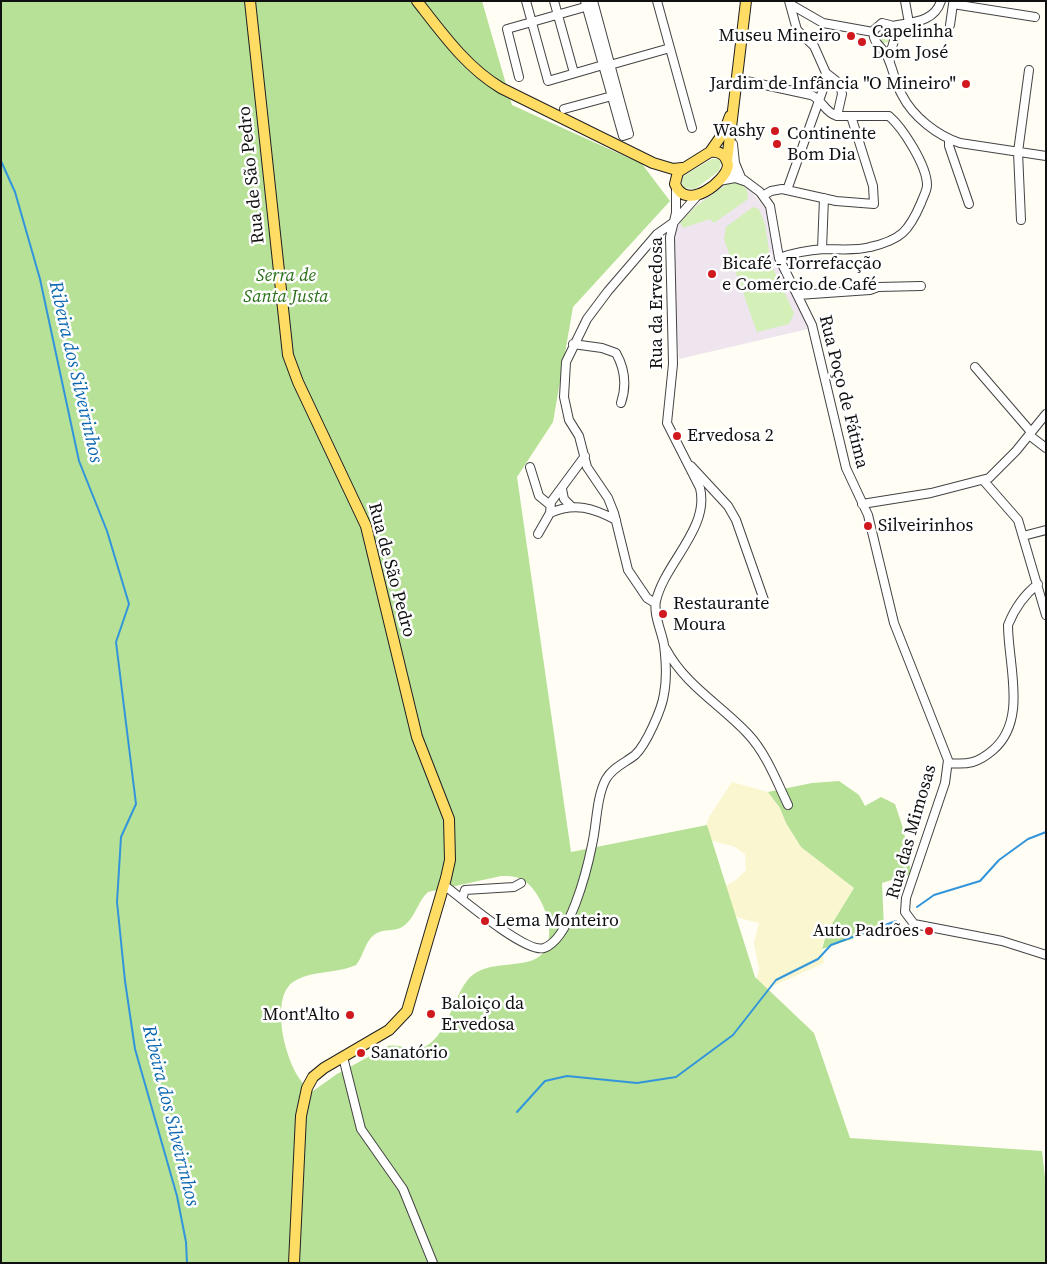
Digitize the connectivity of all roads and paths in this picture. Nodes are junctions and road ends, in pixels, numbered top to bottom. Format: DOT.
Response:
graph roads {
  1 [pos="250,1"];
  2 [pos="417,1"];
  3 [pos="526,1"];
  4 [pos="554,1"];
  5 [pos="658,1"];
  6 [pos="746,1"];
  7 [pos="905,1"];
  8 [pos="941,1"];
  9 [pos="590,3"];
  10 [pos="789,3"];
  11 [pos="982,4"];
  12 [pos="558,15"];
  13 [pos="1036,18"];
  14 [pos="532,22"];
  15 [pos="910,22"];
  16 [pos="950,25"];
  17 [pos="892,26"];
  18 [pos="873,32"];
  19 [pos="892,44"];
  20 [pos="879,45"];
  21 [pos="670,48"];
  22 [pos="890,63"];
  23 [pos="607,65"];
  24 [pos="1029,70"];
  25 [pos="826,73"];
  26 [pos="574,74"];
  27 [pos="519,77"];
  28 [pos="737,79"];
  29 [pos="735,95"];
  30 [pos="612,96"];
  31 [pos="819,99"];
  32 [pos="564,109"];
  33 [pos="837,116"];
  34 [pos="851,116"];
  35 [pos="692,128"];
  36 [pos="733,132"];
  37 [pos="949,139"];
  38 [pos="710,152"];
  39 [pos="1018,152"];
  40 [pos="1046,156"];
  41 [pos="653,163"];
  42 [pos="728,165"];
  43 [pos="682,168"];
  44 [pos="740,175"];
  45 [pos="717,181"];
  46 [pos="748,182"];
  47 [pos="676,184"];
  48 [pos="787,190"];
  49 [pos="698,195"];
  50 [pos="764,196"];
  51 [pos="824,198"];
  52 [pos="969,204"];
  53 [pos="1021,220"];
  54 [pos="674,222"];
  55 [pos="822,249"];
  56 [pos="780,258"];
  57 [pos="921,286"];
  58 [pos="798,295"];
  59 [pos="573,344"];
  60 [pos="975,368"];
  61 [pos="621,403"];
  62 [pos="1046,414"];
  63 [pos="1030,434"];
  64 [pos="1046,448"];
  65 [pos="585,456"];
  66 [pos="686,461"];
  67 [pos="530,467"];
  68 [pos="983,480"];
  69 [pos="562,489"];
  70 [pos="862,504"];
  71 [pos="571,506"];
  72 [pos="550,509"];
  73 [pos="616,520"];
  74 [pos="1046,530"];
  75 [pos="538,534"];
  76 [pos="1023,536"];
  77 [pos="1038,584"];
  78 [pos="764,600"];
  79 [pos="656,603"];
  80 [pos="1046,615"];
  81 [pos="664,645"];
  82 [pos="948,763"];
  83 [pos="788,805"];
  84 [pos="521,883"];
  85 [pos="443,889"];
  86 [pos="462,899"];
  87 [pos="1046,955"];
  88 [pos="343,1057"];
  89 [pos="294,1263"];
  90 [pos="433,1263"];
  1 -- 85 [label="main road, Rua de São Pedro"];
  2 -- 41 [label="main road"];
  3 -- 14 [label="street"];
  4 -- 12 [label="street"];
  5 -- 21 [label="street"];
  6 -- 28 [label="main road"];
  7 -- 15 [label="street"];
  8 -- 15 [label="street"];
  9 -- 12 [label="street"];
  9 -- 23 [label="street"];
  10 -- 18 [label="street"];
  10 -- 25 [label="street"];
  11 -- 13 [label="street"];
  11 -- 16 [label="street"];
  12 -- 14 [label="street"];
  12 -- 26 [label="street"];
  14 -- 26 [label="street"];
  14 -- 27 [label="street"];
  15 -- 17 [label="street"];
  17 -- 18 [label="street"];
  17 -- 19 [label="street"];
  18 -- 20 [label="street"];
  19 -- 20 [label="street"];
  19 -- 22 [label="street"];
  20 -- 22 [label="street"];
  21 -- 23 [label="street"];
  21 -- 35 [label="street"];
  22 -- 37 [label="street"];
  23 -- 26 [label="street"];
  23 -- 30 [label="street"];
  23 -- 30 [label="street"];
  24 -- 39 [label="street"];
  25 -- 31 [label="street"];
  25 -- 33 [label="street"];
  28 -- 29 [label="main road"];
  28 -- 31 [label="street"];
  29 -- 36 [label="main road"];
  29 -- 38 [label="main road"];
  30 -- 32 [label="street"];
  31 -- 33 [label="street"];
  31 -- 48 [label="street"];
  33 -- 34 [label="street"];
  34 -- 51 [label="street"];
  34 -- 55 [label="street"];
  36 -- 42 [label="main road"];
  36 -- 44 [label="street"];
  37 -- 39 [label="street"];
  37 -- 52 [label="street"];
  38 -- 42 [label="main road"];
  38 -- 43 [label="main road"];
  39 -- 40 [label="street"];
  39 -- 53 [label="street"];
  41 -- 43 [label="main road"];
  41 -- 47 [label="main road"];
  42 -- 44 [label="street, Rua Poço de Fátima"];
  42 -- 45 [label="main road"];
  43 -- 47 [label="main road"];
  44 -- 46 [label="street, Rua Poço de Fátima"];
  45 -- 46 [label="street"];
  45 -- 49 [label="main road"];
  46 -- 50 [label="street, Rua Poço de Fátima"];
  47 -- 49 [label="main road"];
  47 -- 54 [label="street, Rua da Ervedosa"];
  48 -- 50 [label="street"];
  48 -- 51 [label="street"];
  49 -- 54 [label="street, Rua da Ervedosa"];
  50 -- 56 [label="street, Rua Poço de Fátima"];
  51 -- 55 [label="street"];
  54 -- 59 [label="street"];
  54 -- 66 [label="street, Rua da Ervedosa"];
  55 -- 56 [label="street"];
  56 -- 58 [label="street, Rua Poço de Fátima"];
  57 -- 58 [label="street"];
  58 -- 70 [label="street, Rua Poço de Fátima"];
  59 -- 61 [label="street"];
  59 -- 65 [label="street"];
  60 -- 63 [label="street"];
  62 -- 63 [label="street"];
  63 -- 64 [label="street"];
  63 -- 68 [label="street"];
  65 -- 69 [label="street"];
  65 -- 73 [label="street"];
  66 -- 78 [label="street"];
  66 -- 79 [label="street, Rua da Ervedosa"];
  67 -- 72 [label="street"];
  68 -- 70 [label="street"];
  68 -- 76 [label="street"];
  69 -- 71 [label="street"];
  69 -- 72 [label="street"];
  70 -- 82 [label="street, Rua das Mimosas"];
  71 -- 72 [label="street"];
  71 -- 73 [label="street"];
  72 -- 75 [label="street"];
  73 -- 79 [label="street"];
  74 -- 76 [label="street"];
  76 -- 77 [label="street"];
  77 -- 80 [label="street"];
  77 -- 82 [label="street"];
  79 -- 81 [label="street"];
  81 -- 83 [label="street"];
  81 -- 86 [label="street"];
  82 -- 87 [label="street, Rua das Mimosas"];
  84 -- 86 [label="street"];
  85 -- 86 [label="street"];
  85 -- 88 [label="main road, Rua de São Pedro"];
  88 -- 89 [label="main road, Rua de São Pedro"];
  88 -- 90 [label="street"];
}
